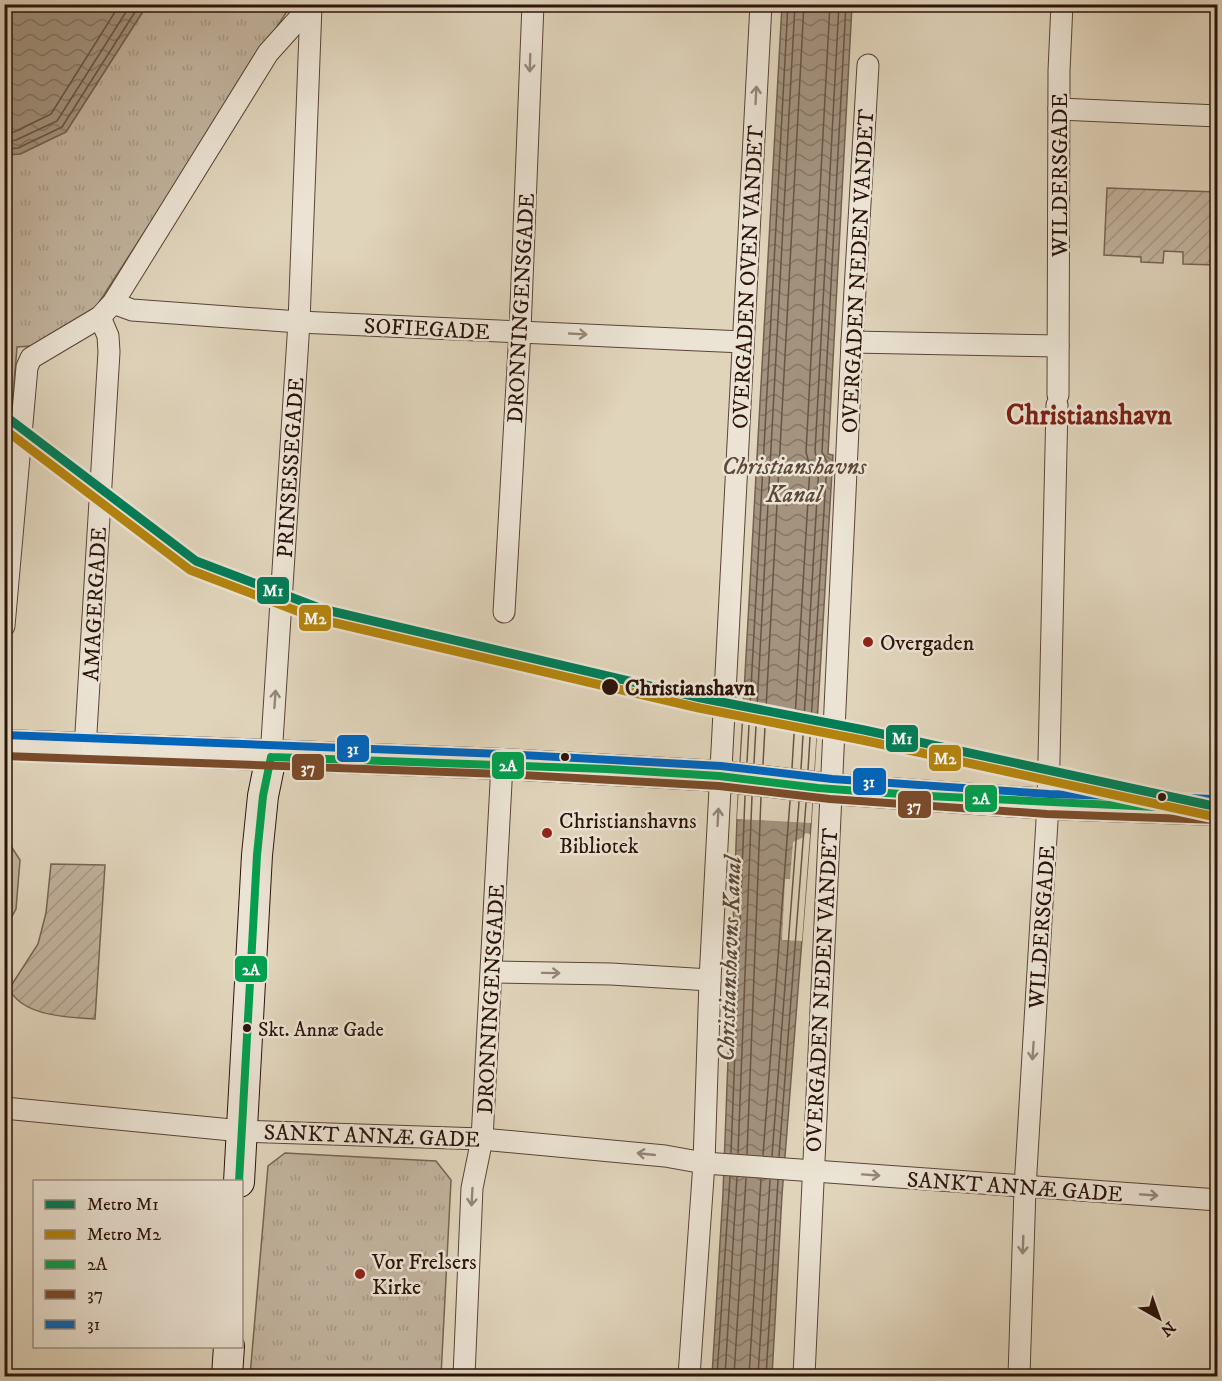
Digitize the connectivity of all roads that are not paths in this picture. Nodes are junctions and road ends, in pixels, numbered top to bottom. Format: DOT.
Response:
graph roads {
  1 [pos="533,4"];
  2 [pos="760,4"];
  3 [pos="1062,4"];
  4 [pos="312,5"];
  5 [pos="868,65"];
  6 [pos="1059,109"];
  7 [pos="1218,116"];
  8 [pos="106,310"];
  9 [pos="299,322"];
  10 [pos="520,331"];
  11 [pos="743,342"];
  12 [pos="852,342"];
  13 [pos="1058,346"];
  14 [pos="504,612"];
  15 [pos="4,626"];
  16 [pos="4,745"];
  17 [pos="85,749"];
  18 [pos="271,757"];
  19 [pos="502,764"];
  20 [pos="728,777"];
  21 [pos="827,789"];
  22 [pos="1048,804"];
  23 [pos="1218,810"];
  24 [pos="493,972"];
  25 [pos="710,980"];
  26 [pos="4,1108"];
  27 [pos="242,1131"];
  28 [pos="482,1139"];
  29 [pos="704,1163"];
  30 [pos="813,1172"];
  31 [pos="239,1180"];
  32 [pos="1024,1188"];
  33 [pos="1218,1200"];
  34 [pos="229,1348"];
  35 [pos="227,1377"];
  36 [pos="464,1377"];
  37 [pos="689,1377"];
  38 [pos="804,1377"];
  39 [pos="1019,1377"];
  1 -- 10 [label="street, DRONNINGENSGADE, one-way"];
  11 -- 2 [label="street, OVERGADEN OVEN VANDET, one-way"];
  3 -- 6 [label="street, WILDERSGADE"];
  4 -- 8 [label="street"];
  4 -- 9 [label="street, PRINSESSEGADE"];
  5 -- 12 [label="street, OVERGADEN NEDEN VANDET"];
  6 -- 7 [label="street"];
  6 -- 13 [label="street, WILDERSGADE"];
  8 -- 9 [label="street, SOFIEGADE"];
  8 -- 15 [label="street"];
  8 -- 17 [label="street, AMAGERGADE"];
  9 -- 10 [label="street, SOFIEGADE"];
  18 -- 9 [label="street, PRINSESSEGADE, one-way"];
  10 -- 11 [label="street, SOFIEGADE, one-way"];
  10 -- 14 [label="street, DRONNINGENSGADE"];
  11 -- 20 [label="street, OVERGADEN OVEN VANDET"];
  12 -- 13 [label="street"];
  12 -- 21 [label="street, OVERGADEN NEDEN VANDET"];
  13 -- 22 [label="street, WILDERSGADE"];
  16 -- 17 [label="street"];
  17 -- 18 [label="street"];
  18 -- 19 [label="street"];
  18 -- 27 [label="street, PRINSESSEGADE"];
  19 -- 20 [label="street"];
  19 -- 24 [label="street, DRONNINGENSGADE"];
  20 -- 21 [label="street"];
  25 -- 20 [label="street, OVERGADEN OVEN VANDET, one-way"];
  21 -- 22 [label="street"];
  21 -- 30 [label="street, OVERGADEN NEDEN VANDET"];
  22 -- 23 [label="street"];
  22 -- 32 [label="street, WILDERSGADE, one-way"];
  24 -- 25 [label="street, one-way"];
  24 -- 28 [label="street, DRONNINGENSGADE"];
  25 -- 29 [label="street, OVERGADEN OVEN VANDET"];
  26 -- 27 [label="street, SANKT ANNÆ GADE"];
  27 -- 28 [label="street, SANKT ANNÆ GADE"];
  27 -- 31 [label="street, PRINSESSEGADE"];
  29 -- 28 [label="street, SANKT ANNÆ GADE, one-way"];
  28 -- 36 [label="street, DRONNINGENSGADE, one-way"];
  29 -- 30 [label="street, SANKT ANNÆ GADE"];
  29 -- 37 [label="street, OVERGADEN OVEN VANDET"];
  30 -- 32 [label="street, SANKT ANNÆ GADE, one-way"];
  30 -- 38 [label="street, OVERGADEN NEDEN VANDET"];
  32 -- 33 [label="street, SANKT ANNÆ GADE, one-way"];
  32 -- 39 [label="street, WILDERSGADE, one-way"];
  34 -- 35 [label="street"];
}
